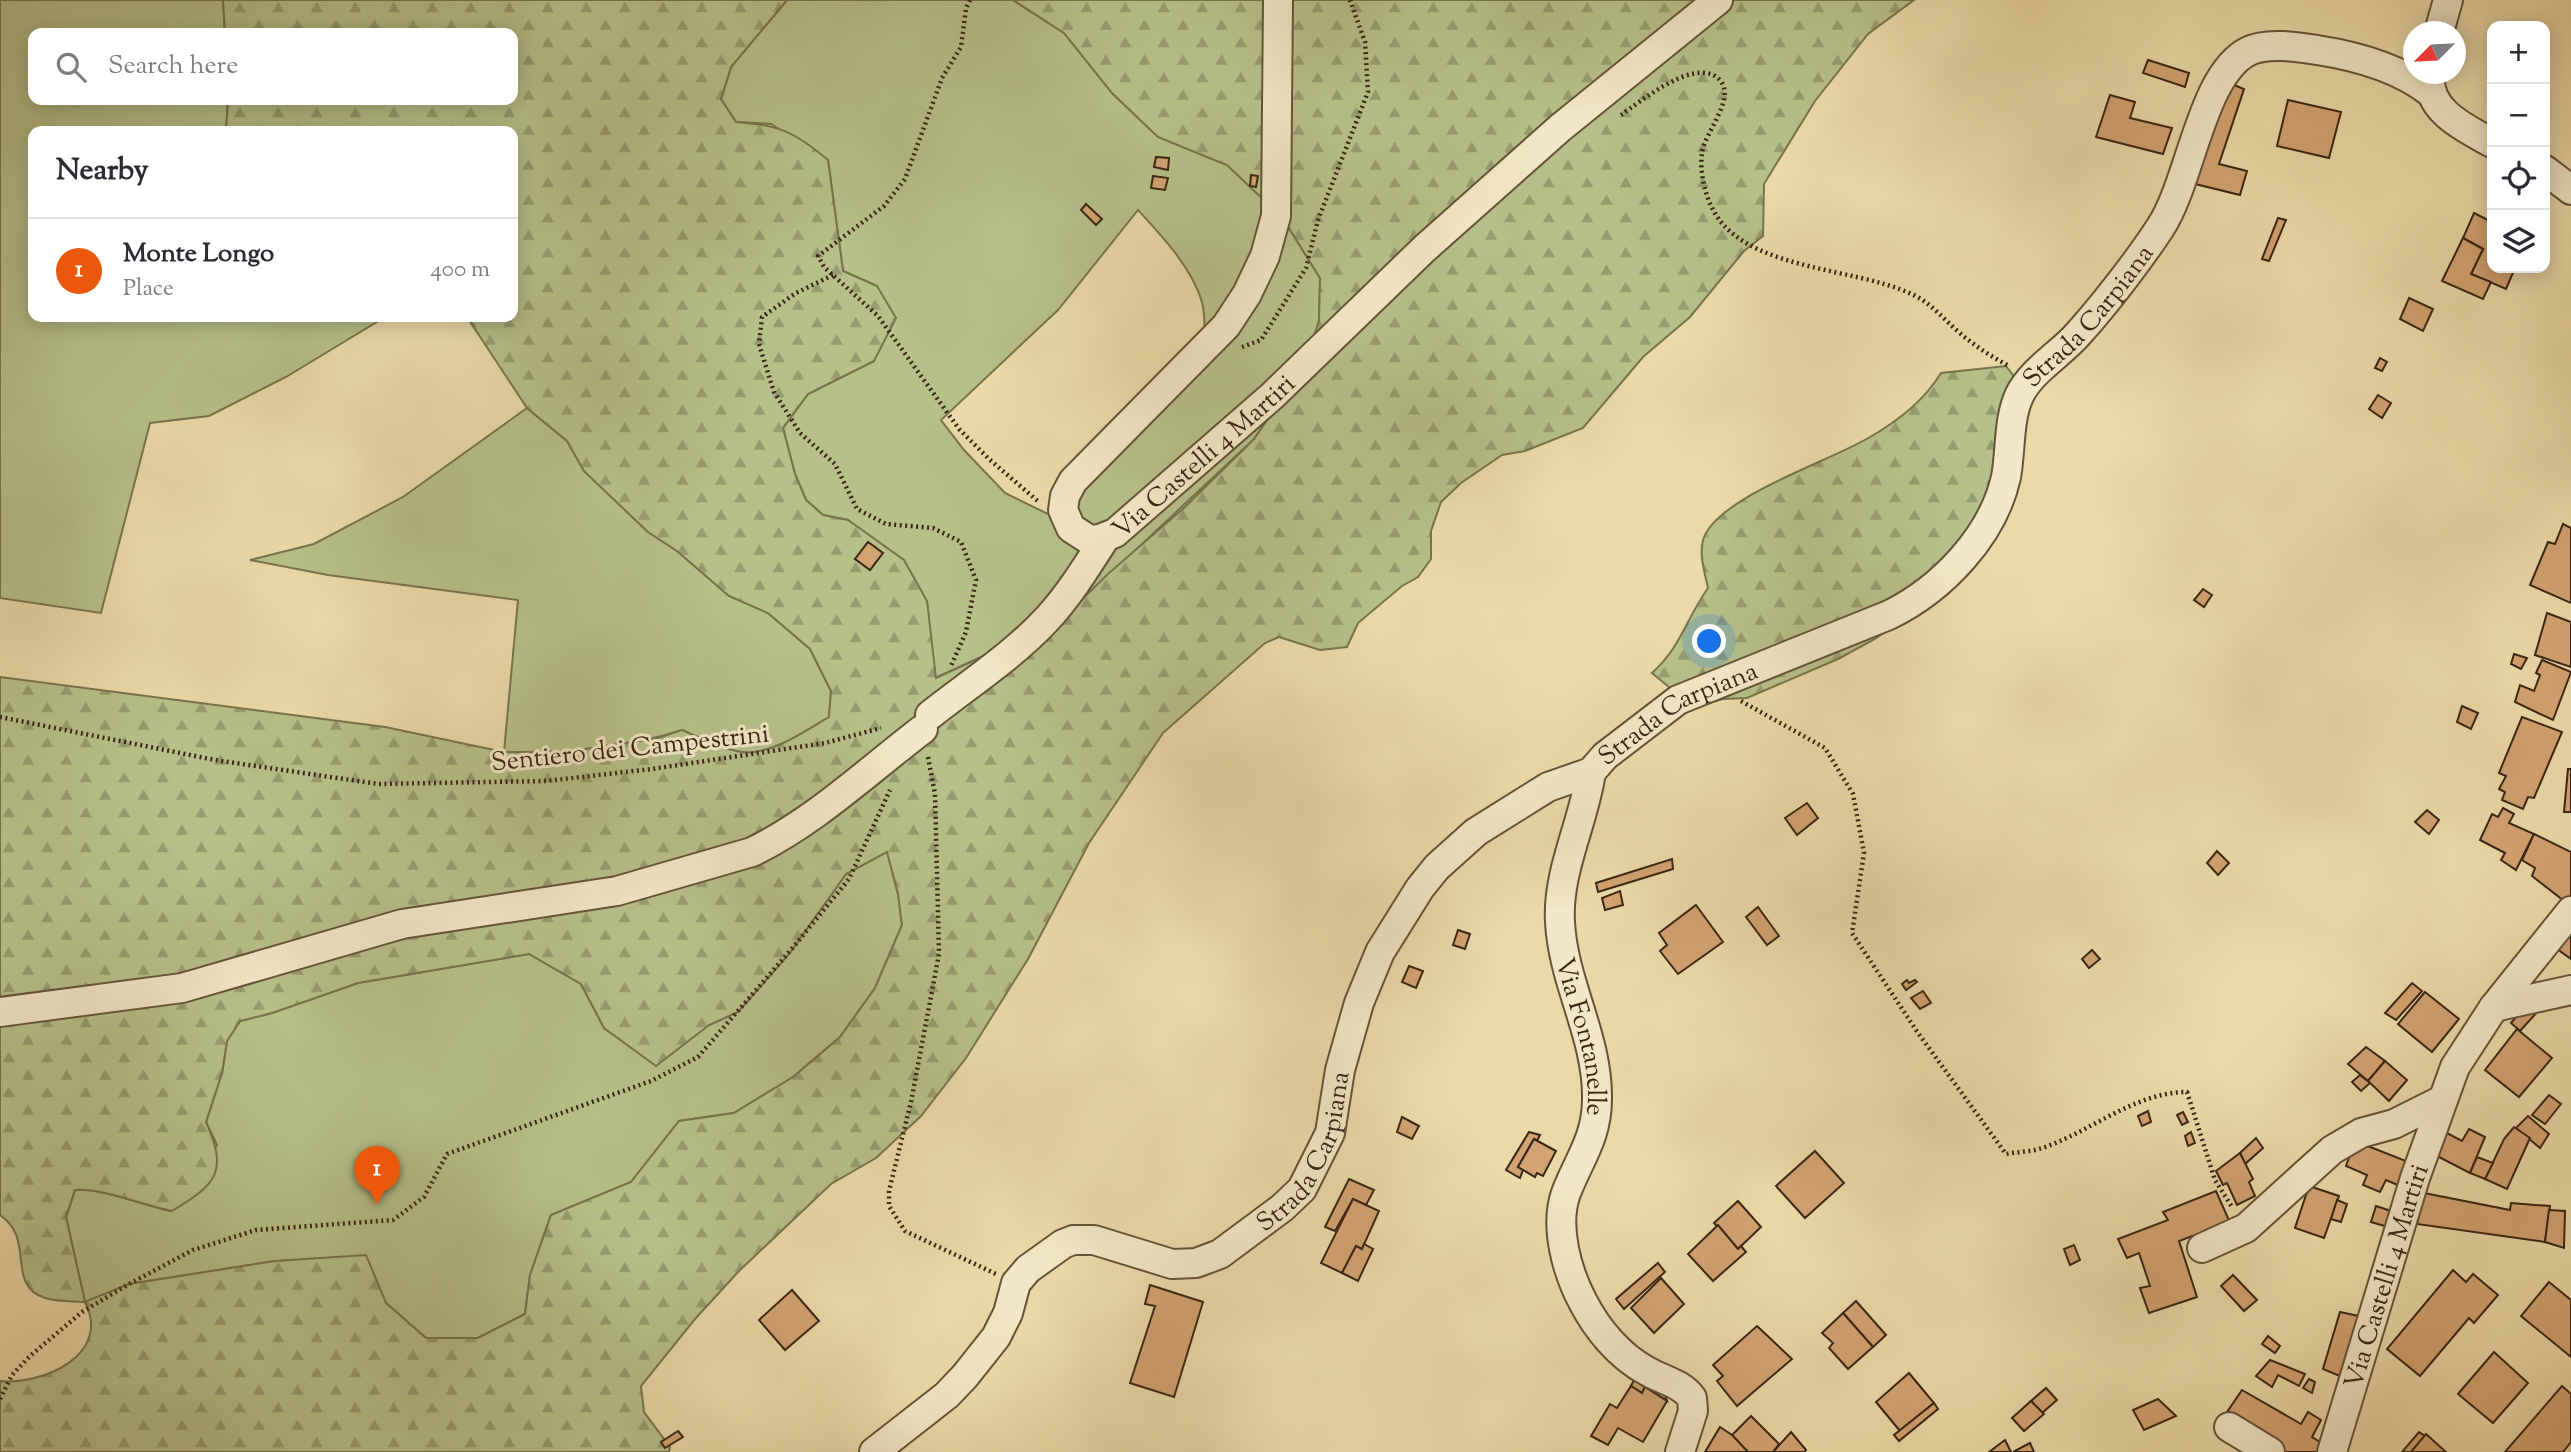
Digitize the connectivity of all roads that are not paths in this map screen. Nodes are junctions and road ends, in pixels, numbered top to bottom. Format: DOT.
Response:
graph roads {
  1 [pos="1278,0"];
  2 [pos="1718,0"];
  3 [pos="2448,0"];
  4 [pos="2442,21"];
  5 [pos="2403,75"];
  6 [pos="2431,84"];
  7 [pos="2487,140"];
  8 [pos="2550,174"];
  9 [pos="2571,190"];
  10 [pos="1105,538"];
  11 [pos="1591,772"];
  12 [pos="2571,911"];
  13 [pos="2571,990"];
  14 [pos="2494,1007"];
  15 [pos="0,1012"];
  16 [pos="2442,1100"];
  17 [pos="2202,1248"];
  18 [pos="2229,1427"];
  19 [pos="874,1452"];
  20 [pos="1680,1452"];
  21 [pos="2270,1452"];
  22 [pos="2332,1452"];
  1 -- 10 [label="street, Via Castelli 4 Martiri"];
  2 -- 10 [label="street, Via Castelli 4 Martiri"];
  3 -- 4 [label="street"];
  5 -- 11 [label="street, Strada Carpiana"];
  6 -- 7 [label="street"];
  8 -- 9 [label="street"];
  10 -- 15 [label="street"];
  11 -- 19 [label="street, Strada Carpiana"];
  11 -- 20 [label="street, Via Fontanelle"];
  12 -- 14 [label="street, Via Castelli 4 Martiri"];
  13 -- 14 [label="street"];
  14 -- 16 [label="street, Via Castelli 4 Martiri"];
  16 -- 17 [label="street, Via Castelli 4 Martiri"];
  16 -- 22 [label="street, Via Castelli 4 Martiri"];
  18 -- 21 [label="street"];
}
